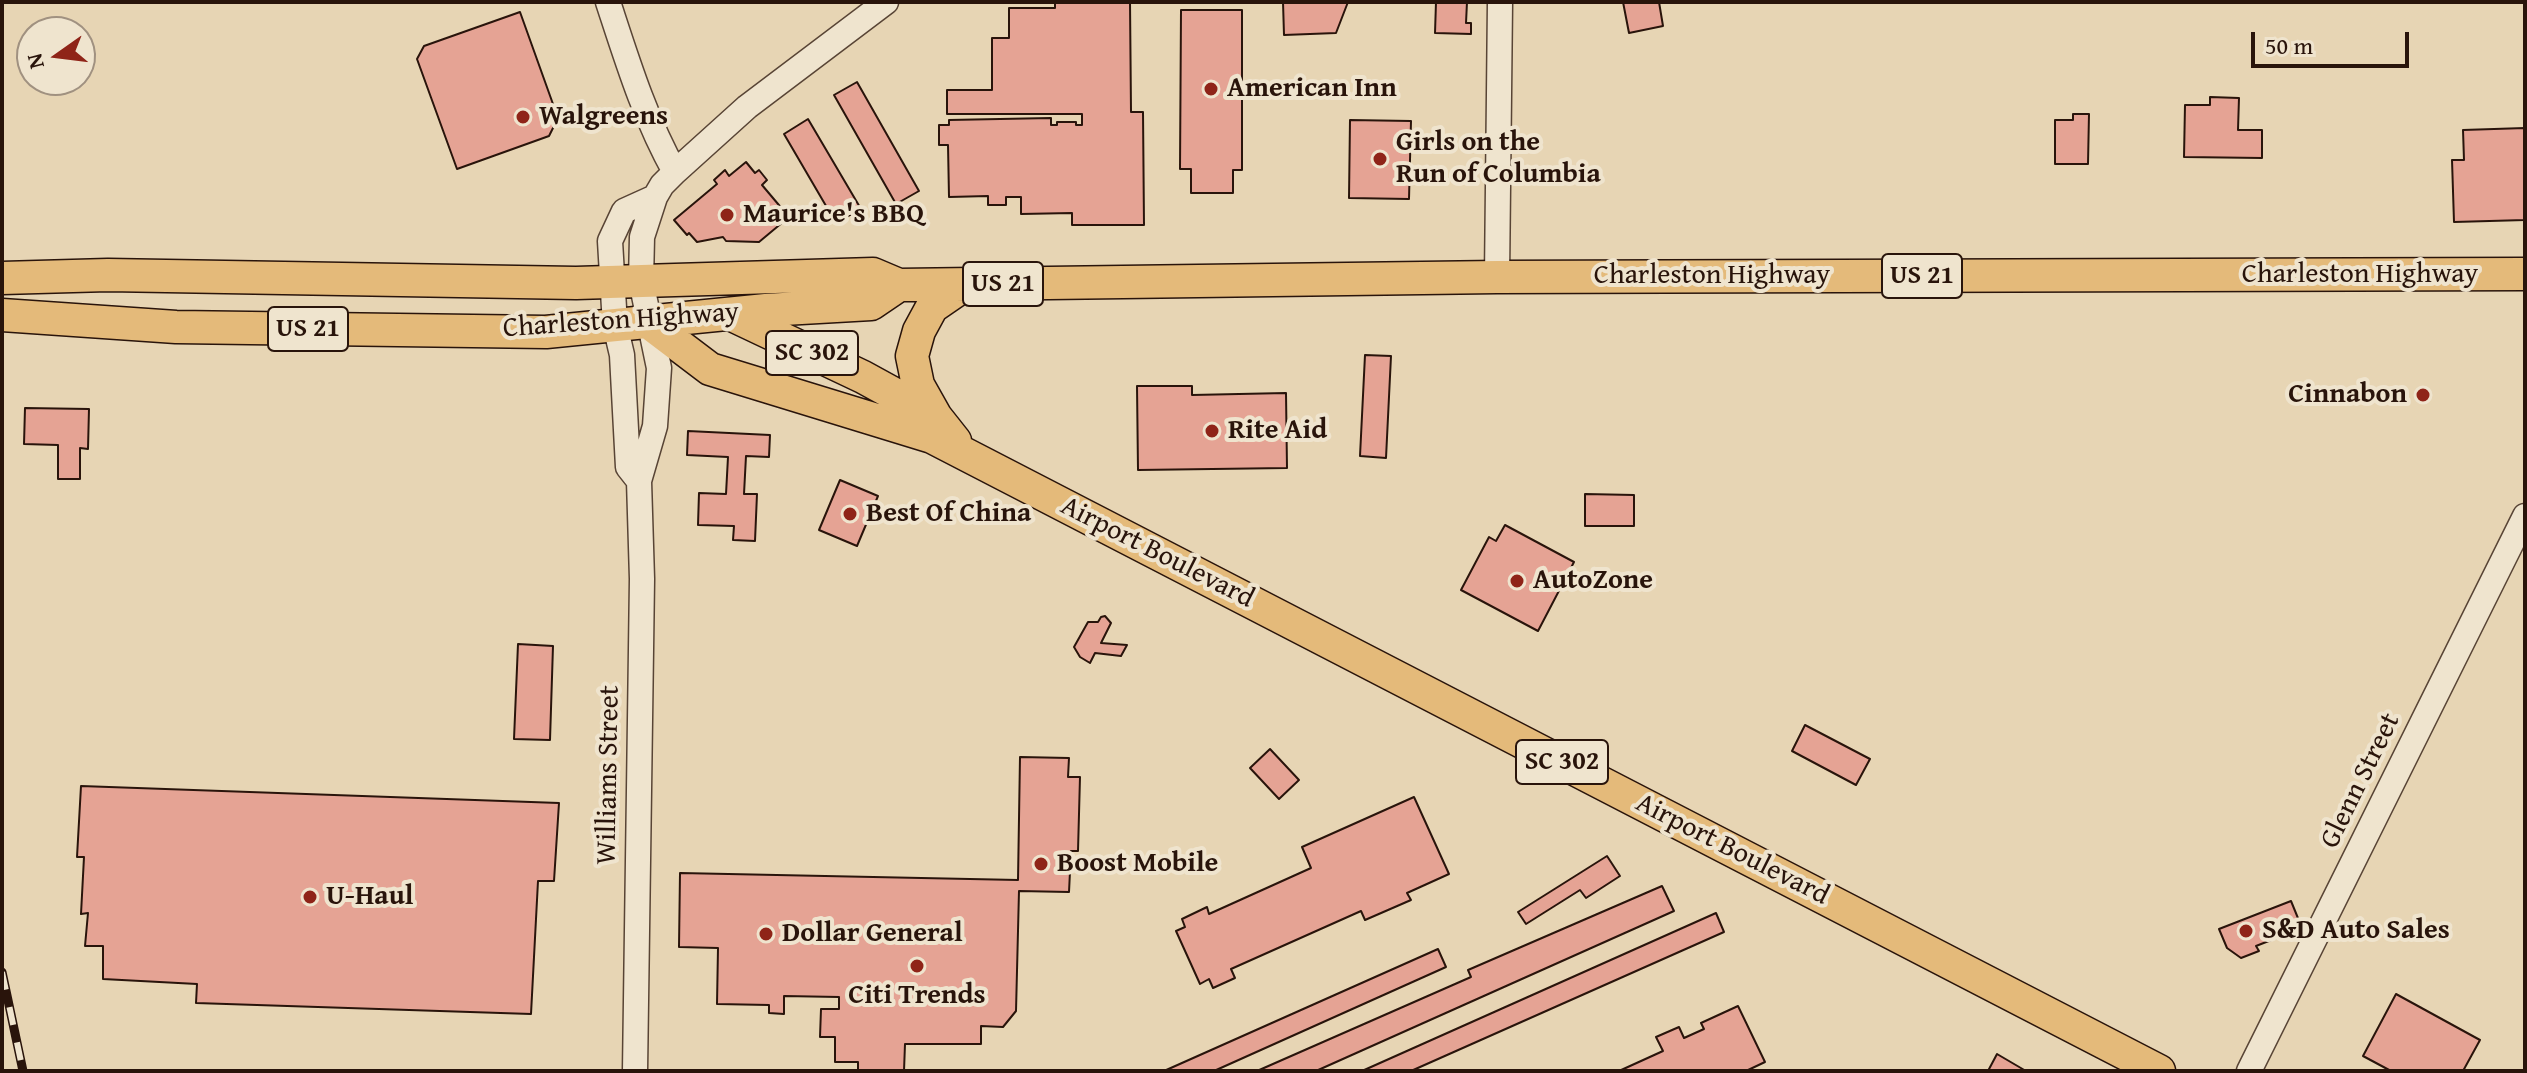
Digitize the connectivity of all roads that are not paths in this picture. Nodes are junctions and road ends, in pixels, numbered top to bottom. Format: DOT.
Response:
graph roads {
  1 [pos="608,2"];
  2 [pos="886,2"];
  3 [pos="1500,2"];
  4 [pos="675,172"];
  5 [pos="2525,274"];
  6 [pos="1497,277"];
  7 [pos="2,278"];
  8 [pos="627,282"];
  9 [pos="899,285"];
  10 [pos="964,285"];
  11 [pos="730,314"];
  12 [pos="2,315"];
  13 [pos="651,333"];
  14 [pos="618,340"];
  15 [pos="936,417"];
  16 [pos="964,453"];
  17 [pos="639,481"];
  18 [pos="2525,516"];
  19 [pos="635,1071"];
  20 [pos="2159,1071"];
  21 [pos="2249,1071"];
  1 -- 4 [label="street"];
  2 -- 4 [label="street"];
  3 -- 6 [label="street"];
  4 -- 8 [label="street"];
  5 -- 6 [label="main road, Charleston Highway / US 21"];
  6 -- 10 [label="main road, Charleston Highway / US 21"];
  7 -- 8 [label="main road, Charleston Highway / US 21"];
  8 -- 9 [label="main road, Charleston Highway / US 21"];
  8 -- 11 [label="main road, Airport Boulevard / SC 302"];
  8 -- 13 [label="street, Williams Street"];
  8 -- 14 [label="street, Williams Street"];
  9 -- 10 [label="main road, Charleston Highway / US 21"];
  9 -- 11 [label="main road, Charleston Highway / US 21"];
  10 -- 15 [label="main road"];
  11 -- 13 [label="main road, Charleston Highway / US 21"];
  11 -- 15 [label="main road, Airport Boulevard / SC 302"];
  12 -- 14 [label="main road, Charleston Highway / US 21"];
  13 -- 14 [label="main road, Charleston Highway / US 21"];
  13 -- 16 [label="main road, Airport Boulevard / SC 302"];
  13 -- 17 [label="street, Williams Street"];
  14 -- 17 [label="street, Williams Street"];
  15 -- 16 [label="main road, Airport Boulevard / SC 302"];
  16 -- 20 [label="main road, Airport Boulevard / SC 302"];
  17 -- 19 [label="street, Williams Street"];
  18 -- 21 [label="street, Glenn Street"];
}
